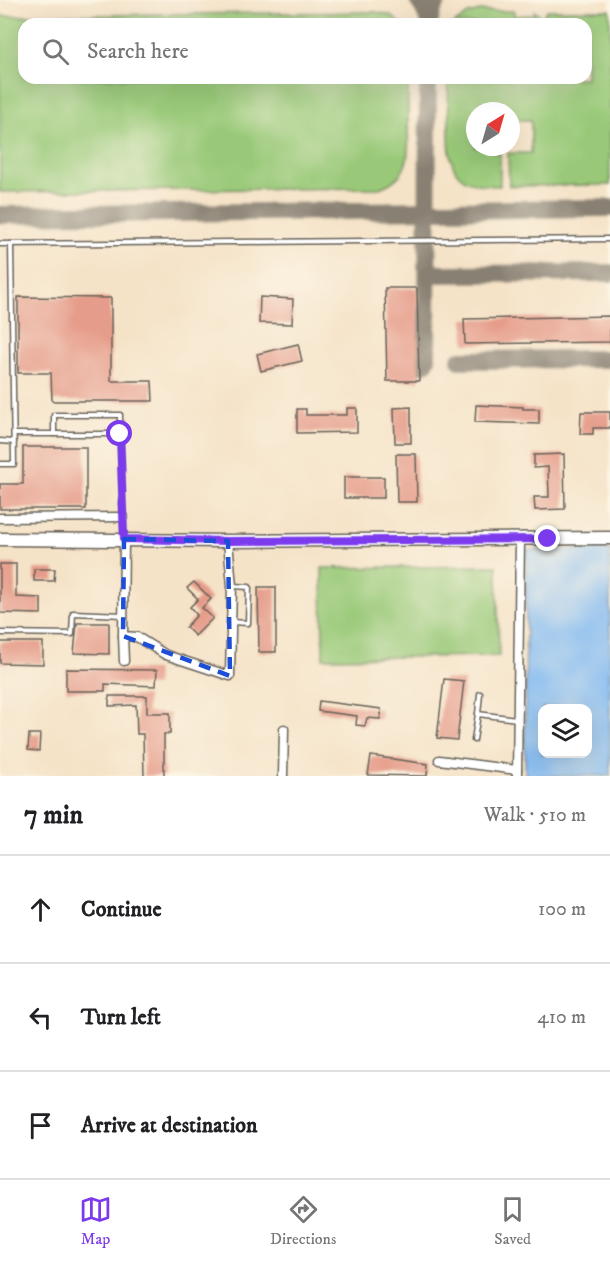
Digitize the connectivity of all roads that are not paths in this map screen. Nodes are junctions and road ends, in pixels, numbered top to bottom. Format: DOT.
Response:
graph roads {
  1 [pos="610,239"];
  2 [pos="0,244"];
  3 [pos="11,244"];
  4 [pos="15,434"];
  5 [pos="54,434"];
  6 [pos="120,434"];
  7 [pos="0,441"];
  8 [pos="15,442"];
  9 [pos="0,464"];
  10 [pos="123,517"];
  11 [pos="0,518"];
  12 [pos="610,538"];
  13 [pos="0,539"];
  14 [pos="124,539"];
  15 [pos="520,539"];
  16 [pos="228,541"];
  17 [pos="232,586"];
  18 [pos="124,615"];
  19 [pos="232,622"];
  20 [pos="0,633"];
  21 [pos="123,636"];
  22 [pos="124,661"];
  23 [pos="480,694"];
  24 [pos="478,714"];
  25 [pos="518,719"];
  26 [pos="284,729"];
  27 [pos="474,740"];
  28 [pos="439,760"];
  29 [pos="517,773"];
  30 [pos="283,776"];
  1 -- 3 [label="lane"];
  2 -- 3 [label="lane"];
  3 -- 4 [label="lane"];
  4 -- 5 [label="lane"];
  4 -- 8 [label="lane"];
  5 -- 6 [label="lane"];
  5 -- 6 [label="lane"];
  6 -- 10 [label="lane"];
  7 -- 8 [label="lane"];
  8 -- 9 [label="lane"];
  10 -- 11 [label="street"];
  10 -- 14 [label="lane"];
  12 -- 15 [label="street"];
  13 -- 14 [label="street"];
  14 -- 16 [label="street"];
  14 -- 18 [label="street"];
  15 -- 16 [label="street"];
  15 -- 25 [label="street"];
  16 -- 17 [label="street"];
  17 -- 19 [label="street"];
  17 -- 19 [label="lane"];
  18 -- 20 [label="lane"];
  18 -- 21 [label="street"];
  19 -- 21 [label="street"];
  21 -- 22 [label="street"];
  23 -- 24 [label="lane"];
  24 -- 25 [label="lane"];
  24 -- 27 [label="lane"];
  25 -- 29 [label="street"];
  26 -- 30 [label="street"];
  28 -- 29 [label="street"];
}
